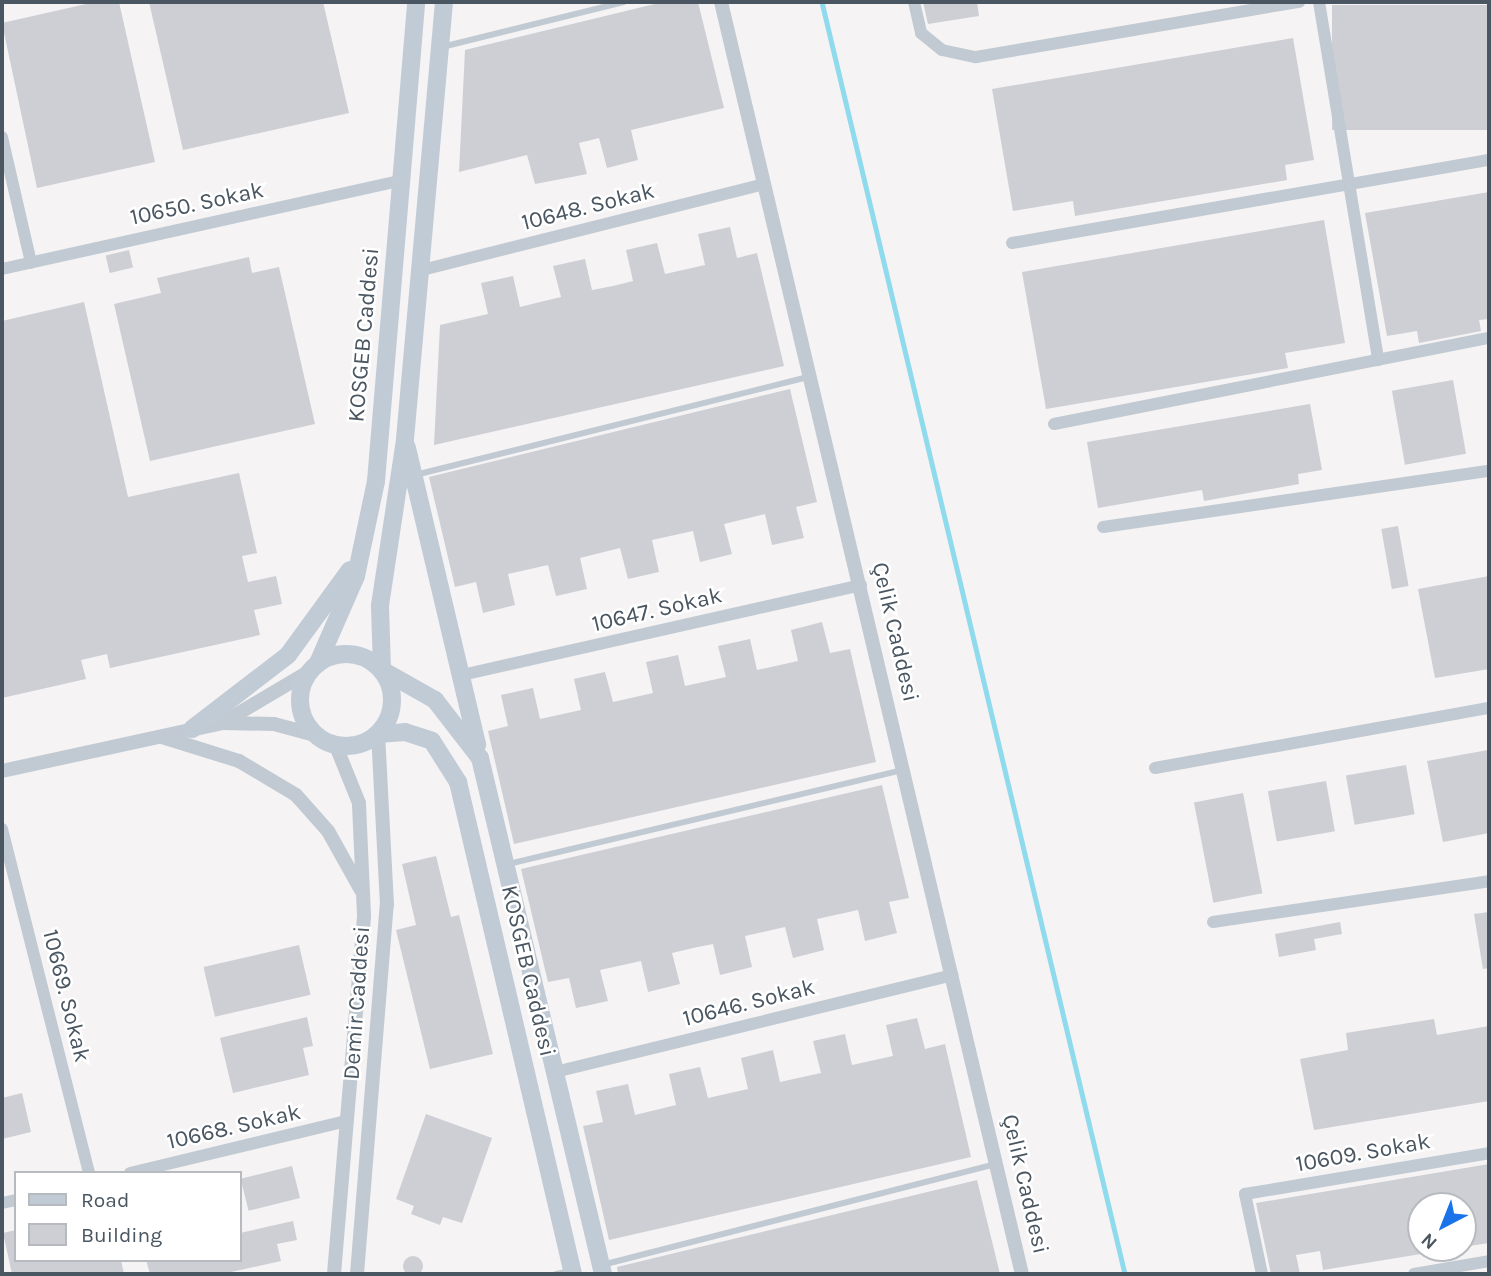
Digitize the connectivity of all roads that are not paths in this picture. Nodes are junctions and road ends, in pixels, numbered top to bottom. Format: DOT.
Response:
graph roads {
  1 [pos="416,2"];
  2 [pos="444,2"];
  3 [pos="624,2"];
  4 [pos="721,2"];
  5 [pos="914,2"];
  6 [pos="1300,2"];
  7 [pos="1319,2"];
  8 [pos="440,48"];
  9 [pos="2,137"];
  10 [pos="1489,160"];
  11 [pos="402,180"];
  12 [pos="764,184"];
  13 [pos="1345,185"];
  14 [pos="1012,243"];
  15 [pos="31,262"];
  16 [pos="2,269"];
  17 [pos="422,270"];
  18 [pos="1489,338"];
  19 [pos="1378,360"];
  20 [pos="811,376"];
  21 [pos="1054,424"];
  22 [pos="405,440"];
  23 [pos="1489,471"];
  24 [pos="414,475"];
  25 [pos="1103,527"];
  26 [pos="365,543"];
  27 [pos="861,585"];
  28 [pos="314,667"];
  29 [pos="382,670"];
  30 [pos="462,676"];
  31 [pos="1489,708"];
  32 [pos="222,723"];
  33 [pos="192,729"];
  34 [pos="378,734"];
  35 [pos="315,735"];
  36 [pos="161,736"];
  37 [pos="336,746"];
  38 [pos="480,758"];
  39 [pos="1155,768"];
  40 [pos="904,769"];
  41 [pos="2,771"];
  42 [pos="2,829"];
  43 [pos="506,864"];
  44 [pos="1489,881"];
  45 [pos="364,897"];
  46 [pos="1213,922"];
  47 [pos="952,975"];
  48 [pos="555,1072"];
  49 [pos="347,1121"];
  50 [pos="1489,1153"];
  51 [pos="996,1164"];
  52 [pos="88,1171"];
  53 [pos="138,1171"];
  54 [pos="1489,1261"];
  55 [pos="602,1269"];
  56 [pos="567,1273"];
  57 [pos="334,1274"];
  58 [pos="357,1274"];
  59 [pos="1022,1274"];
  60 [pos="1262,1274"];
  61 [pos="1414,1274"];
  1 -- 11 [label="main road, KOSGEB Caddesi"];
  2 -- 8 [label="main road, KOSGEB Caddesi"];
  3 -- 8 [label="lane"];
  4 -- 12 [label="street, Çelik Caddesi"];
  5 -- 6 [label="street"];
  7 -- 13 [label="street"];
  8 -- 17 [label="main road, KOSGEB Caddesi"];
  9 -- 15 [label="street"];
  10 -- 13 [label="street"];
  11 -- 15 [label="street, 10650. Sokak"];
  11 -- 26 [label="main road, KOSGEB Caddesi"];
  12 -- 17 [label="street, 10648. Sokak"];
  12 -- 20 [label="street, Çelik Caddesi"];
  13 -- 14 [label="street"];
  13 -- 19 [label="street"];
  15 -- 16 [label="street, 10650. Sokak"];
  17 -- 22 [label="main road, KOSGEB Caddesi"];
  18 -- 19 [label="street"];
  19 -- 21 [label="street"];
  20 -- 24 [label="lane"];
  20 -- 27 [label="street, Çelik Caddesi"];
  22 -- 24 [label="main road, KOSGEB Caddesi"];
  22 -- 29 [label="main road, KOSGEB Caddesi"];
  23 -- 25 [label="street"];
  24 -- 30 [label="main road, KOSGEB Caddesi"];
  26 -- 28 [label="main road, KOSGEB Caddesi"];
  26 -- 33 [label="main road"];
  27 -- 30 [label="street, 10647. Sokak"];
  27 -- 40 [label="street, Çelik Caddesi"];
  28 -- 29 [label="main road"];
  28 -- 32 [label="street"];
  28 -- 35 [label="main road"];
  29 -- 34 [label="main road"];
  29 -- 38 [label="main road, KOSGEB Caddesi"];
  30 -- 38 [label="main road, KOSGEB Caddesi"];
  31 -- 39 [label="street"];
  32 -- 33 [label="street"];
  32 -- 35 [label="street"];
  33 -- 36 [label="street"];
  34 -- 37 [label="main road"];
  34 -- 56 [label="main road, KOSGEB Caddesi"];
  34 -- 58 [label="street, Demir Caddesi"];
  35 -- 37 [label="main road"];
  36 -- 41 [label="street"];
  36 -- 45 [label="street"];
  37 -- 45 [label="street, Demir Caddesi"];
  38 -- 43 [label="main road, KOSGEB Caddesi"];
  40 -- 43 [label="lane"];
  40 -- 47 [label="street, Çelik Caddesi"];
  42 -- 52 [label="street, 10669. Sokak"];
  43 -- 48 [label="main road, KOSGEB Caddesi"];
  44 -- 46 [label="street"];
  45 -- 49 [label="street, Demir Caddesi"];
  47 -- 48 [label="street, 10646. Sokak"];
  47 -- 51 [label="street, Çelik Caddesi"];
  48 -- 55 [label="main road, KOSGEB Caddesi"];
  49 -- 53 [label="street, 10668. Sokak"];
  49 -- 57 [label="street, Demir Caddesi"];
  50 -- 60 [label="street, 10609. Sokak"];
  51 -- 55 [label="lane"];
  51 -- 59 [label="street, Çelik Caddesi"];
  54 -- 61 [label="street"];
}
